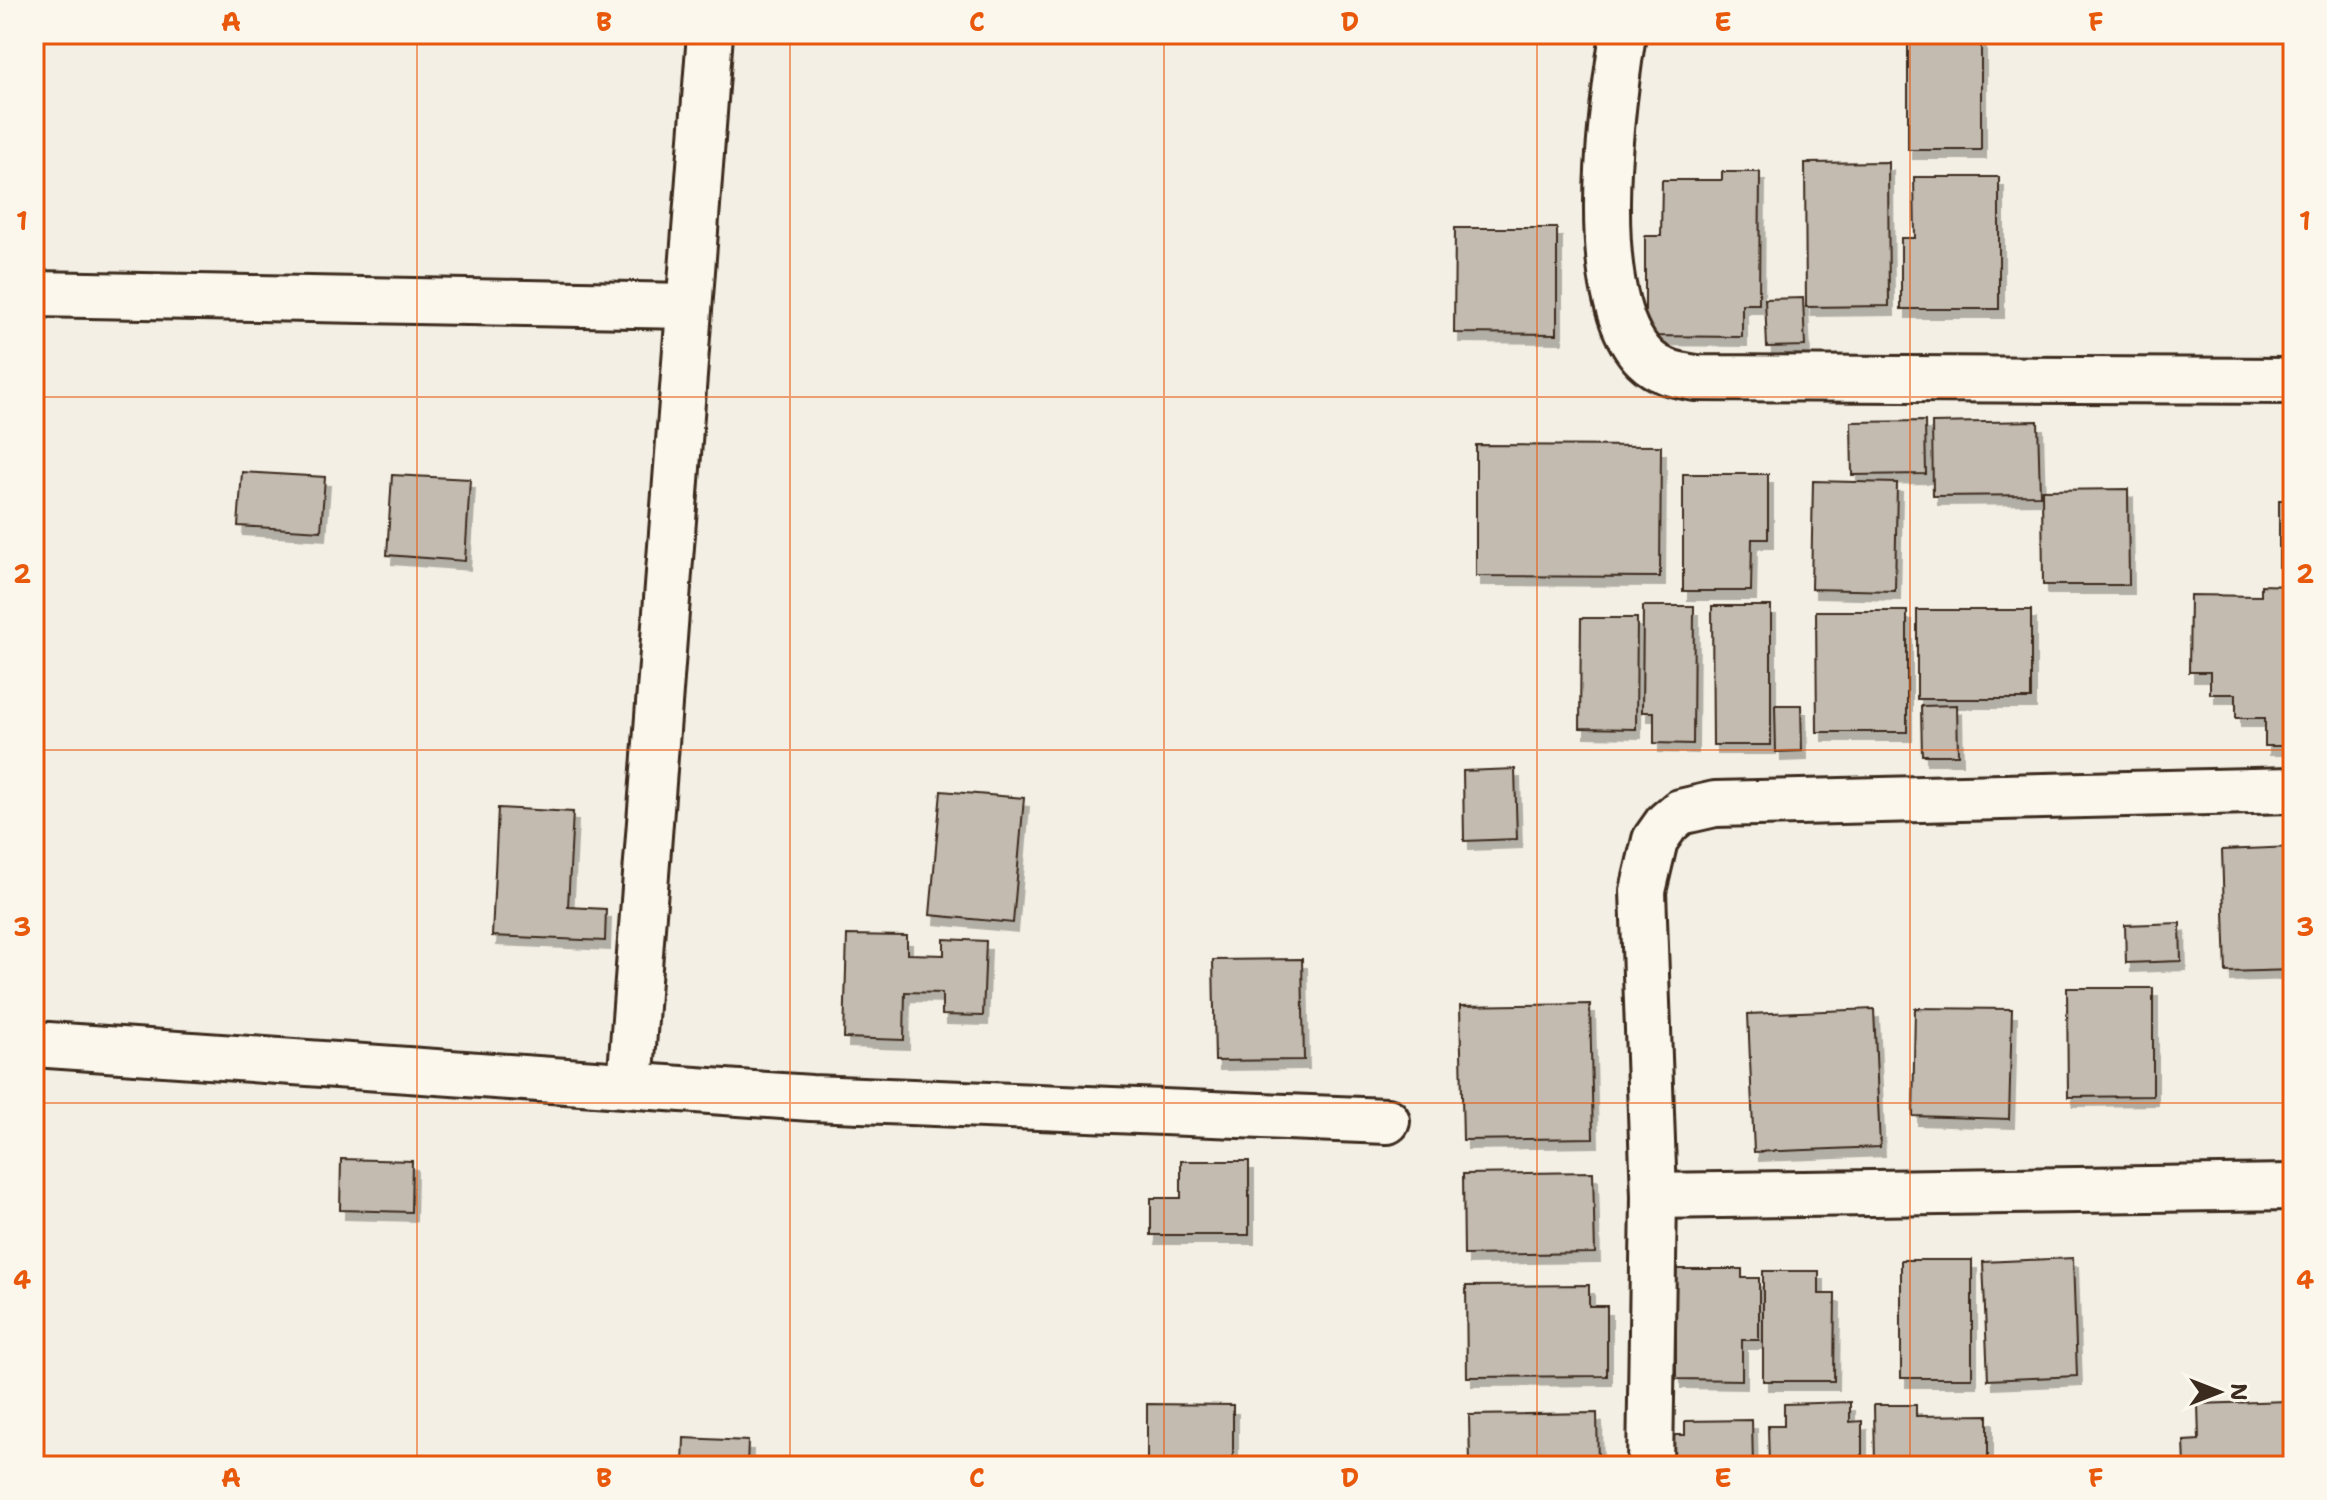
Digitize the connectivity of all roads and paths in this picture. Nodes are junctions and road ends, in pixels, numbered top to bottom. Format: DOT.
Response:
graph roads {
  1 [pos="710,34"];
  2 [pos="1623,34"];
  3 [pos="34,294"];
  4 [pos="689,306"];
  5 [pos="2293,381"];
  6 [pos="2293,790"];
  7 [pos="34,1044"];
  8 [pos="630,1085"];
  9 [pos="1387,1121"];
  10 [pos="2293,1187"];
  11 [pos="1654,1196"];
  12 [pos="1650,1466"];
  1 -- 4 [label="street"];
  2 -- 5 [label="street"];
  3 -- 4 [label="street"];
  4 -- 8 [label="street"];
  6 -- 11 [label="street"];
  7 -- 8 [label="street"];
  8 -- 9 [label="street"];
  10 -- 11 [label="street"];
  11 -- 12 [label="street"];
}
